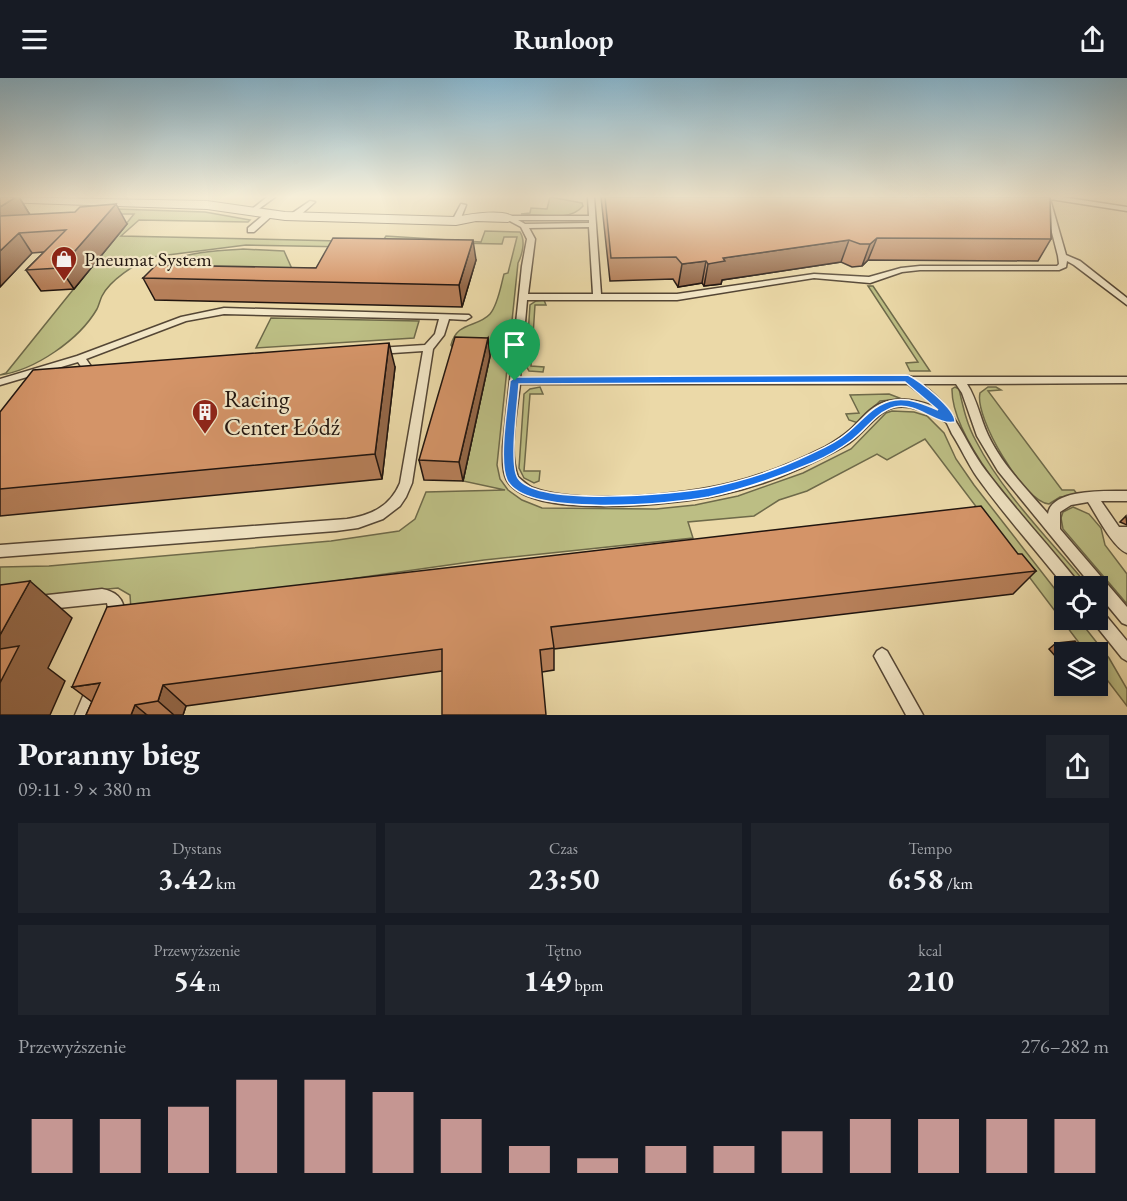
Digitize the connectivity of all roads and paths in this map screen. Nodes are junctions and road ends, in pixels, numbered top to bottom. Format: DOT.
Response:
graph roads {
  1 [pos="524,226"];
  2 [pos="255,227"];
  3 [pos="591,227"];
  4 [pos="1055,227"];
  5 [pos="251,230"];
  6 [pos="1062,256"];
  7 [pos="1091,275"];
  8 [pos="1118,296"];
  9 [pos="523,297"];
  10 [pos="597,297"];
  11 [pos="1127,302"];
  12 [pos="445,316"];
  13 [pos="466,317"];
  14 [pos="428,348"];
  15 [pos="370,352"];
  16 [pos="80,358"];
  17 [pos="91,373"];
  18 [pos="908,379"];
  19 [pos="958,379"];
  20 [pos="1127,380"];
  21 [pos="515,381"];
  22 [pos="0,382"];
  23 [pos="951,420"];
  24 [pos="1091,496"];
  25 [pos="1127,496"];
  26 [pos="1054,531"];
  27 [pos="1121,532"];
  28 [pos="1127,547"];
  29 [pos="0,551"];
  30 [pos="1065,576"];
  31 [pos="23,605"];
  32 [pos="1127,618"];
  33 [pos="114,629"];
  34 [pos="1108,629"];
  35 [pos="1127,653"];
  36 [pos="882,656"];
  37 [pos="101,673"];
  38 [pos="83,715"];
  39 [pos="915,715"];
  1 -- 9 [label="lane"];
  2 -- 5 [label="lane"];
  3 -- 10 [label="lane"];
  4 -- 6 [label="lane"];
  6 -- 7 [label="lane"];
  6 -- 10 [label="lane"];
  7 -- 8 [label="lane"];
  7 -- 8 [label="lane"];
  8 -- 11 [label="lane"];
  9 -- 10 [label="lane"];
  9 -- 21 [label="lane"];
  12 -- 13 [label="lane"];
  12 -- 14 [label="lane"];
  12 -- 16 [label="lane"];
  14 -- 15 [label="lane"];
  14 -- 29 [label="lane"];
  16 -- 17 [label="lane"];
  16 -- 22 [label="lane"];
  18 -- 19 [label="lane"];
  18 -- 21 [label="lane"];
  18 -- 23 [label="lane"];
  19 -- 20 [label="lane"];
  19 -- 26 [label="lane"];
  21 -- 23 [label="lane"];
  23 -- 30 [label="lane"];
  24 -- 25 [label="lane"];
  24 -- 26 [label="lane"];
  24 -- 27 [label="lane"];
  26 -- 32 [label="lane"];
  27 -- 28 [label="lane"];
  31 -- 33 [label="lane"];
  34 -- 35 [label="lane"];
  36 -- 39 [label="lane"];
  37 -- 38 [label="lane"];
}
